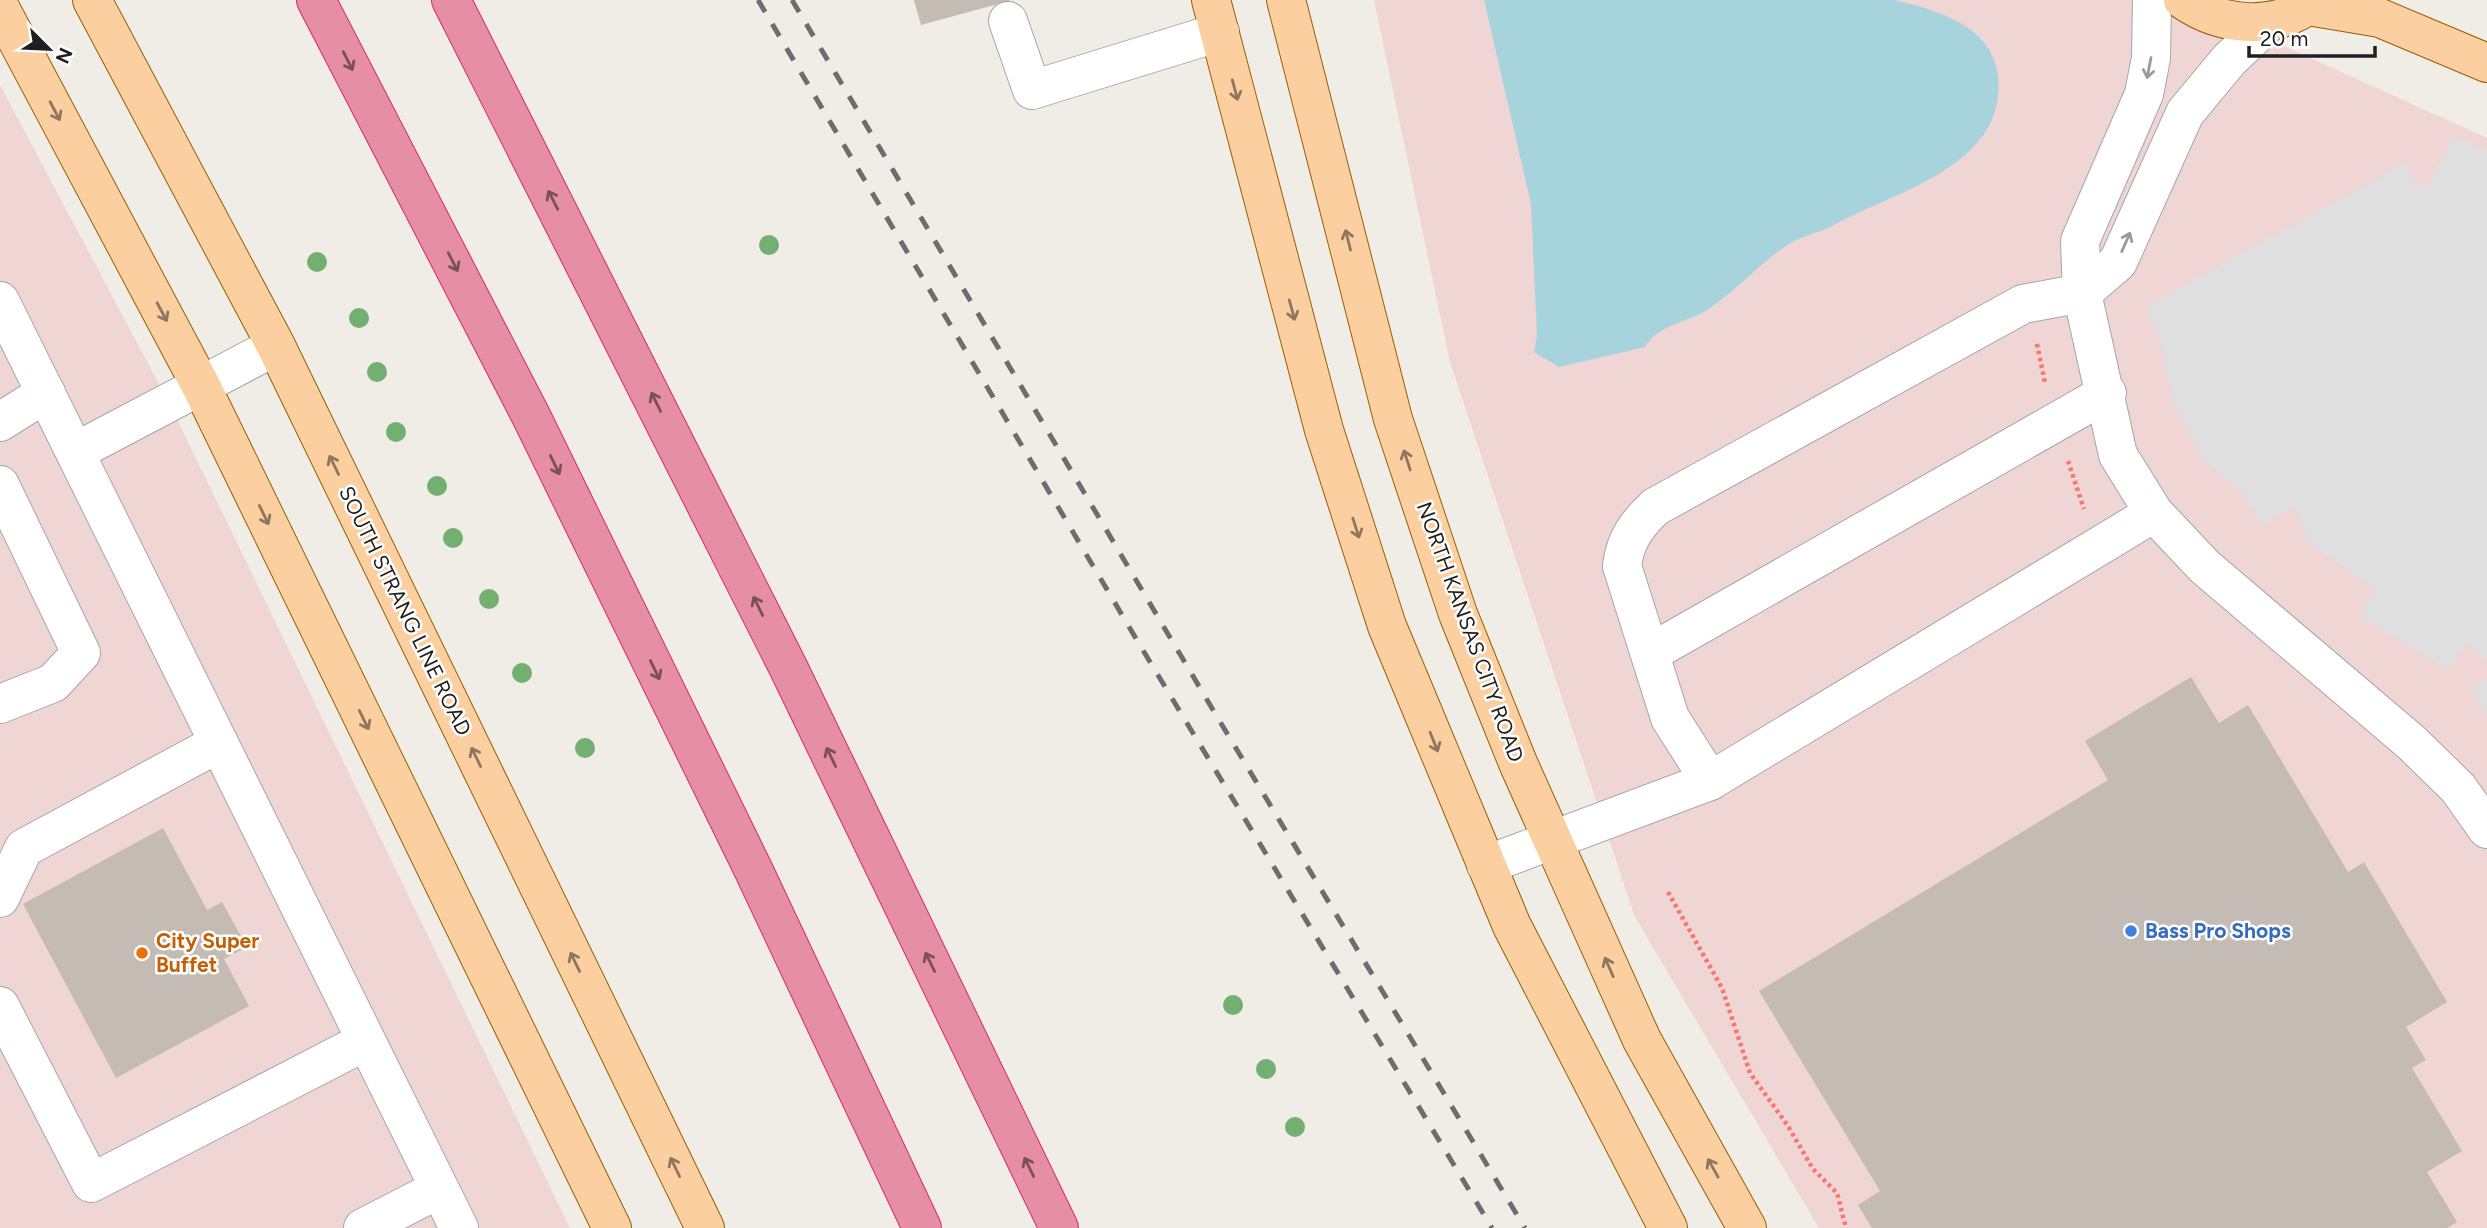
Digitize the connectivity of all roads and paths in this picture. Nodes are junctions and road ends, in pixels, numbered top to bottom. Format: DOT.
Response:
graph roads {
  1 [pos="92,0"];
  2 [pos="316,0"];
  3 [pos="451,0"];
  4 [pos="1286,0"];
  5 [pos="2152,0"];
  6 [pos="2183,0"];
  7 [pos="2311,3"];
  8 [pos="0,8"];
  9 [pos="1215,16"];
  10 [pos="1008,21"];
  11 [pos="2270,21"];
  12 [pos="2487,63"];
  13 [pos="2082,293"];
  14 [pos="0,301"];
  15 [pos="2033,332"];
  16 [pos="276,346"];
  17 [pos="201,386"];
  18 [pos="2046,388"];
  19 [pos="2107,393"];
  20 [pos="46,394"];
  21 [pos="0,422"];
  22 [pos="75,452"];
  23 [pos="2067,459"];
  24 [pos="0,485"];
  25 [pos="2154,513"];
  26 [pos="2087,518"];
  27 [pos="1650,653"];
  28 [pos="0,704"];
  29 [pos="219,743"];
  30 [pos="1710,781"];
  31 [pos="2487,829"];
  32 [pos="1553,841"];
  33 [pos="1486,865"];
  34 [pos="1668,892"];
  35 [pos="0,898"];
  36 [pos="0,1006"];
  37 [pos="366,1041"];
  38 [pos="439,1189"];
  39 [pos="363,1228"];
  40 [pos="459,1228"];
  41 [pos="612,1228"];
  42 [pos="705,1228"];
  43 [pos="922,1228"];
  44 [pos="1059,1228"];
  45 [pos="1668,1228"];
  46 [pos="1747,1228"];
  47 [pos="1846,1228"];
  1 -- 16 [label="main road, SOUTH STRANG LINE ROAD"];
  2 -- 43 [label="highway, one-way"];
  44 -- 3 [label="highway, one-way"];
  32 -- 4 [label="main road, NORTH KANSAS CITY ROAD, one-way"];
  5 -- 13 [label="lane, one-way"];
  6 -- 11 [label="main road"];
  7 -- 11 [label="main road"];
  7 -- 12 [label="main road"];
  8 -- 17 [label="main road, one-way"];
  9 -- 10 [label="lane"];
  9 -- 33 [label="main road, one-way"];
  13 -- 11 [label="lane, one-way"];
  13 -- 19 [label="lane"];
  13 -- 27 [label="lane"];
  14 -- 20 [label="lane"];
  15 -- 18 [label="path"];
  16 -- 17 [label="lane"];
  42 -- 16 [label="main road, SOUTH STRANG LINE ROAD, one-way"];
  17 -- 22 [label="lane"];
  17 -- 41 [label="main road, one-way"];
  19 -- 25 [label="lane"];
  19 -- 27 [label="lane"];
  20 -- 21 [label="lane"];
  20 -- 22 [label="lane"];
  22 -- 29 [label="lane"];
  23 -- 26 [label="path"];
  24 -- 28 [label="lane"];
  25 -- 30 [label="lane"];
  25 -- 31 [label="lane"];
  27 -- 30 [label="lane"];
  29 -- 35 [label="lane"];
  29 -- 37 [label="lane"];
  30 -- 32 [label="lane"];
  32 -- 33 [label="lane"];
  46 -- 32 [label="main road, NORTH KANSAS CITY ROAD, one-way"];
  33 -- 45 [label="main road"];
  34 -- 47 [label="path"];
  36 -- 37 [label="lane"];
  37 -- 38 [label="lane"];
  38 -- 39 [label="lane"];
  38 -- 40 [label="lane"];
}
